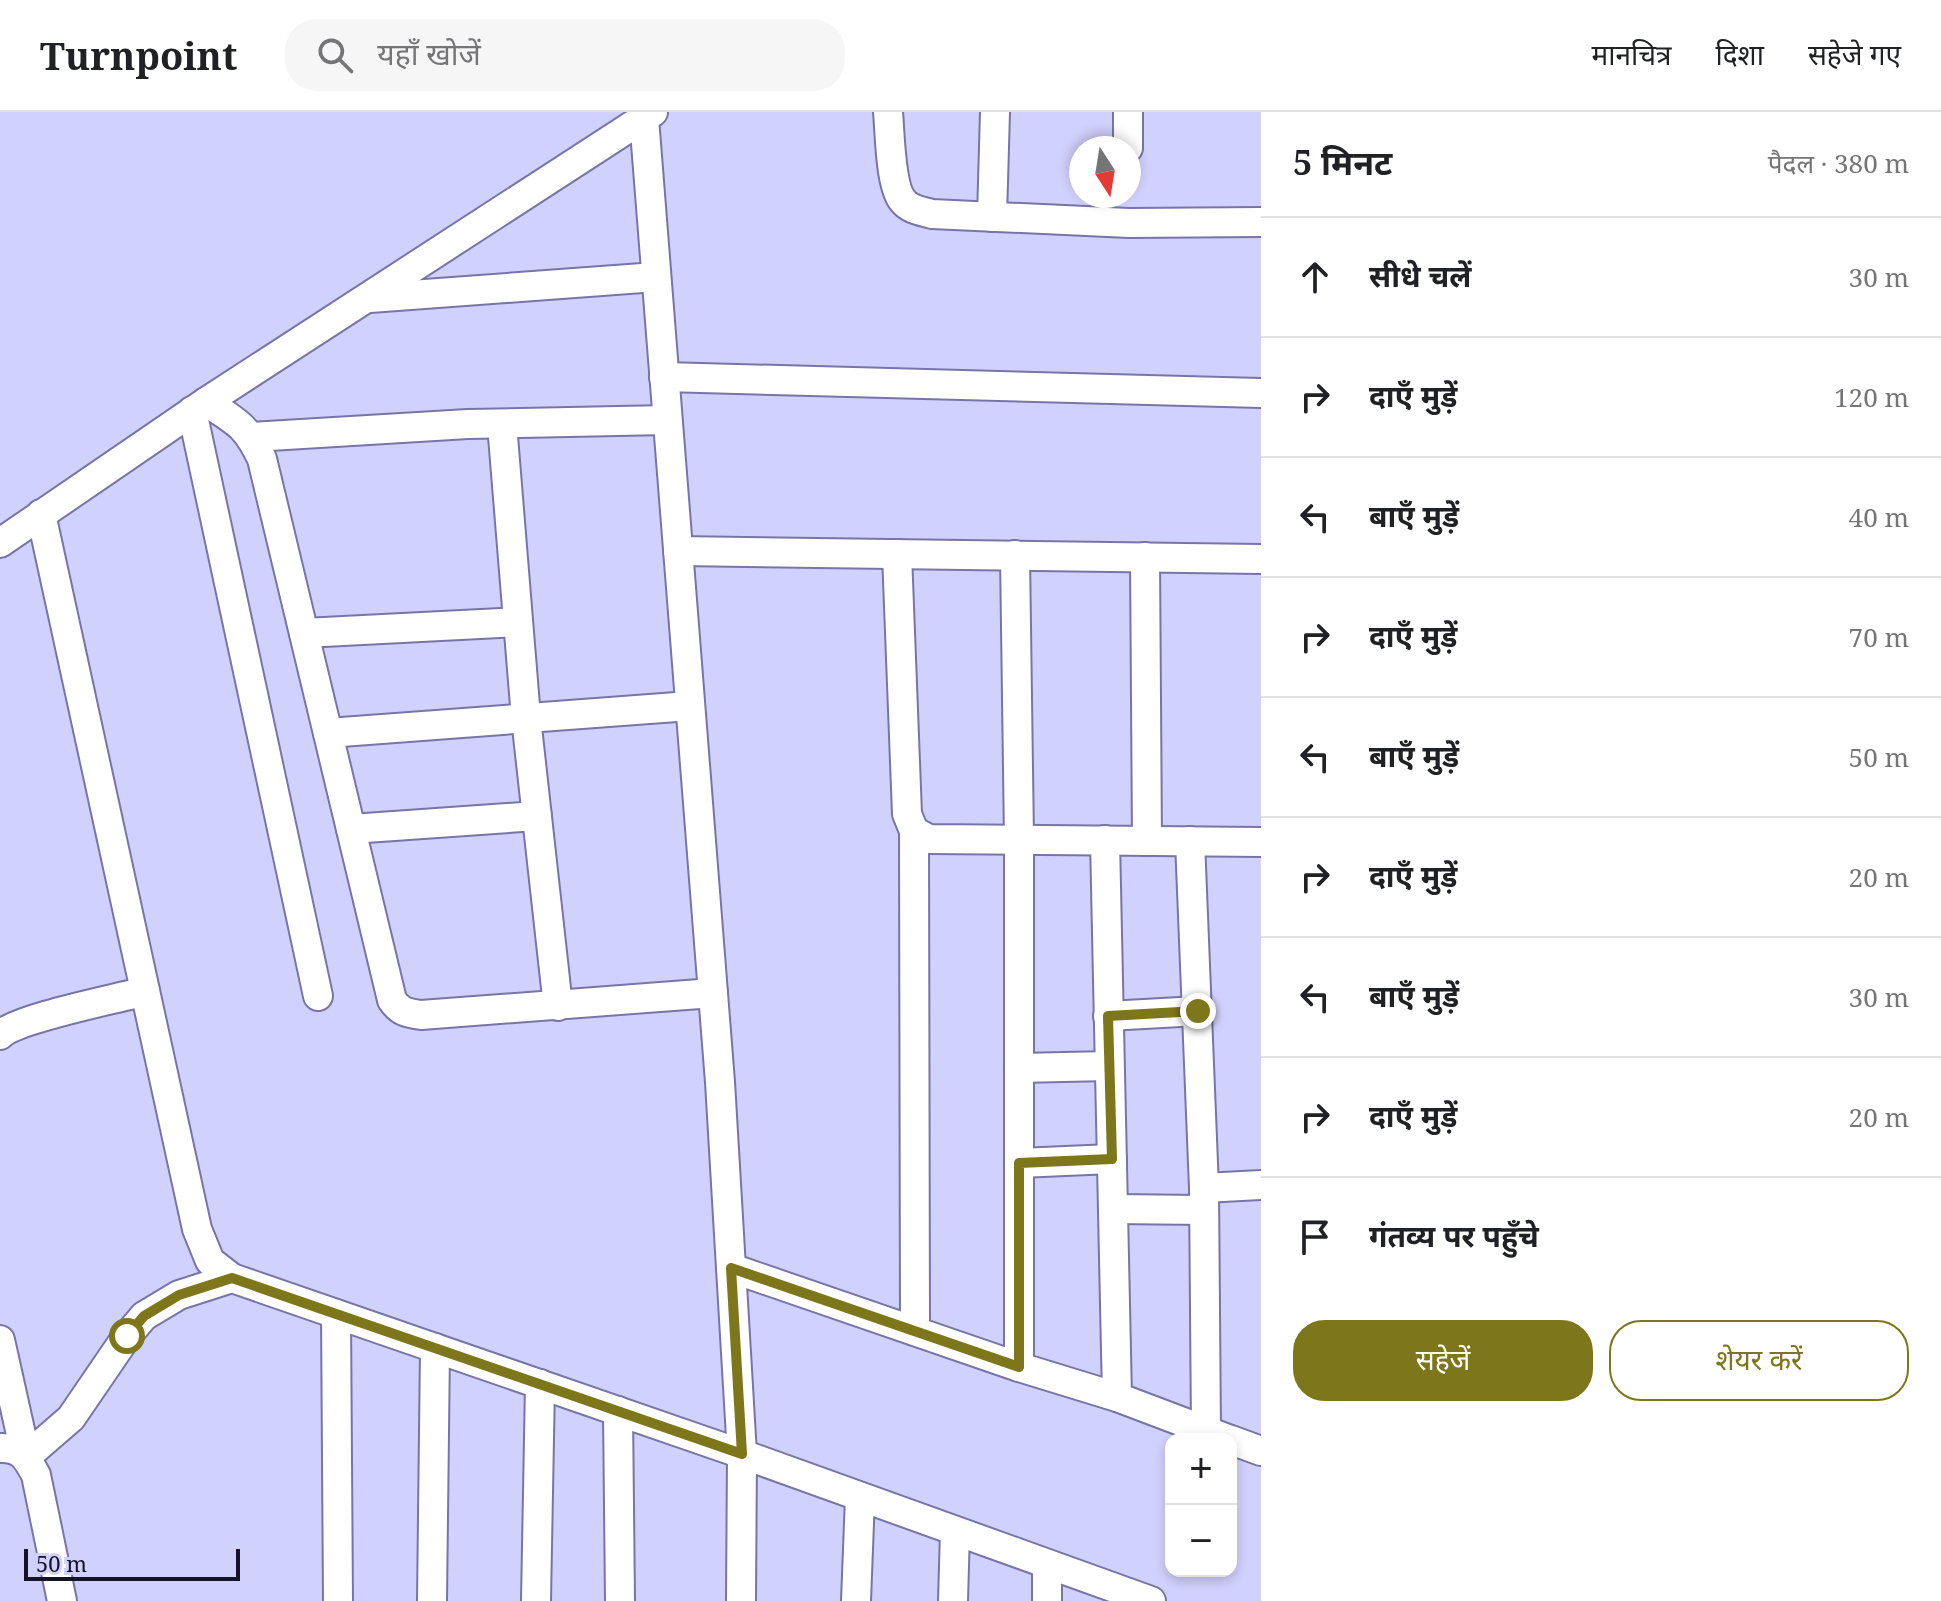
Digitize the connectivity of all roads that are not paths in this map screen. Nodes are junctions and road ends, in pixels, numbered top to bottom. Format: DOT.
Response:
graph roads {
  1 [pos="888,112"];
  2 [pos="995,112"];
  3 [pos="1128,112"];
  4 [pos="648,115"];
  5 [pos="1128,136"];
  6 [pos="1128,210"];
  7 [pos="992,217"];
  8 [pos="1261,222"];
  9 [pos="656,277"];
  10 [pos="367,298"];
  11 [pos="664,377"];
  12 [pos="1261,393"];
  13 [pos="199,407"];
  14 [pos="667,420"];
  15 [pos="502,424"];
  16 [pos="252,437"];
  17 [pos="41,514"];
  18 [pos="0,543"];
  19 [pos="678,551"];
  20 [pos="897,554"];
  21 [pos="1015,555"];
  22 [pos="1145,557"];
  23 [pos="1261,559"];
  24 [pos="518,622"];
  25 [pos="304,633"];
  26 [pos="690,706"];
  27 [pos="526,718"];
  28 [pos="328,733"];
  29 [pos="537,816"];
  30 [pos="351,829"];
  31 [pos="914,831"];
  32 [pos="1019,839"];
  33 [pos="1105,840"];
  34 [pos="1147,841"];
  35 [pos="1190,841"];
  36 [pos="1261,842"];
  37 [pos="145,991"];
  38 [pos="713,993"];
  39 [pos="318,996"];
  40 [pos="558,1006"];
  41 [pos="1198,1011"];
  42 [pos="1108,1016"];
  43 [pos="0,1035"];
  44 [pos="1109,1066"];
  45 [pos="1019,1068"];
  46 [pos="1112,1159"];
  47 [pos="1019,1163"];
  48 [pos="1261,1185"];
  49 [pos="1203,1199"];
  50 [pos="1113,1209"];
  51 [pos="731,1268"];
  52 [pos="232,1278"];
  53 [pos="336,1314"];
  54 [pos="915,1331"];
  55 [pos="0,1340"];
  56 [pos="435,1348"];
  57 [pos="1019,1367"];
  58 [pos="540,1384"];
  59 [pos="1117,1397"];
  60 [pos="618,1411"];
  61 [pos="1212,1433"];
  62 [pos="1222,1433"];
  63 [pos="1237,1442"];
  64 [pos="1261,1451"];
  65 [pos="13,1452"];
  66 [pos="742,1454"];
  67 [pos="860,1497"];
  68 [pos="955,1531"];
  69 [pos="1047,1564"];
  70 [pos="62,1601"];
  71 [pos="338,1601"];
  72 [pos="432,1601"];
  73 [pos="536,1601"];
  74 [pos="620,1601"];
  75 [pos="741,1601"];
  76 [pos="856,1601"];
  77 [pos="953,1601"];
  78 [pos="1047,1601"];
  79 [pos="1150,1601"];
  1 -- 7 [label="street"];
  2 -- 7 [label="street"];
  3 -- 5 [label="street"];
  4 -- 9 [label="street"];
  4 -- 10 [label="street"];
  6 -- 7 [label="street"];
  6 -- 8 [label="street"];
  9 -- 10 [label="street"];
  9 -- 11 [label="street"];
  10 -- 13 [label="street"];
  11 -- 12 [label="street"];
  11 -- 14 [label="street"];
  13 -- 16 [label="street"];
  13 -- 17 [label="street"];
  13 -- 39 [label="street"];
  14 -- 15 [label="street"];
  14 -- 19 [label="street"];
  15 -- 16 [label="street"];
  15 -- 24 [label="street"];
  16 -- 25 [label="street"];
  17 -- 18 [label="street"];
  17 -- 37 [label="street"];
  19 -- 20 [label="street"];
  19 -- 26 [label="street"];
  20 -- 21 [label="street"];
  20 -- 31 [label="street"];
  21 -- 22 [label="street"];
  21 -- 32 [label="street"];
  22 -- 23 [label="street"];
  22 -- 34 [label="street"];
  24 -- 25 [label="street"];
  24 -- 27 [label="street"];
  25 -- 28 [label="street"];
  26 -- 27 [label="street"];
  26 -- 38 [label="street"];
  27 -- 28 [label="street"];
  27 -- 29 [label="street"];
  28 -- 30 [label="street"];
  29 -- 30 [label="street"];
  29 -- 40 [label="street"];
  30 -- 40 [label="street"];
  31 -- 32 [label="street"];
  31 -- 54 [label="street"];
  32 -- 33 [label="street"];
  32 -- 45 [label="street"];
  33 -- 34 [label="street"];
  33 -- 42 [label="street"];
  34 -- 35 [label="street"];
  35 -- 36 [label="street"];
  35 -- 41 [label="street"];
  37 -- 43 [label="street"];
  37 -- 52 [label="street"];
  38 -- 40 [label="street"];
  38 -- 51 [label="street"];
  41 -- 42 [label="street"];
  41 -- 49 [label="street"];
  42 -- 44 [label="street"];
  44 -- 45 [label="street"];
  44 -- 46 [label="street"];
  45 -- 47 [label="street"];
  46 -- 47 [label="street"];
  46 -- 50 [label="street"];
  47 -- 57 [label="street"];
  48 -- 49 [label="street"];
  49 -- 50 [label="street"];
  49 -- 62 [label="street"];
  50 -- 59 [label="street"];
  51 -- 54 [label="street"];
  51 -- 66 [label="street"];
  52 -- 53 [label="street"];
  52 -- 65 [label="street"];
  53 -- 56 [label="street"];
  53 -- 71 [label="street"];
  54 -- 57 [label="street"];
  55 -- 65 [label="street"];
  56 -- 58 [label="street"];
  56 -- 72 [label="street"];
  57 -- 59 [label="street"];
  58 -- 60 [label="street"];
  58 -- 73 [label="street"];
  59 -- 61 [label="street"];
  60 -- 66 [label="street"];
  60 -- 74 [label="street"];
  63 -- 64 [label="street"];
  65 -- 70 [label="street"];
  66 -- 67 [label="street"];
  66 -- 75 [label="street"];
  67 -- 68 [label="street"];
  67 -- 76 [label="street"];
  68 -- 69 [label="street"];
  68 -- 77 [label="street"];
  69 -- 78 [label="street"];
  69 -- 79 [label="street"];
}
